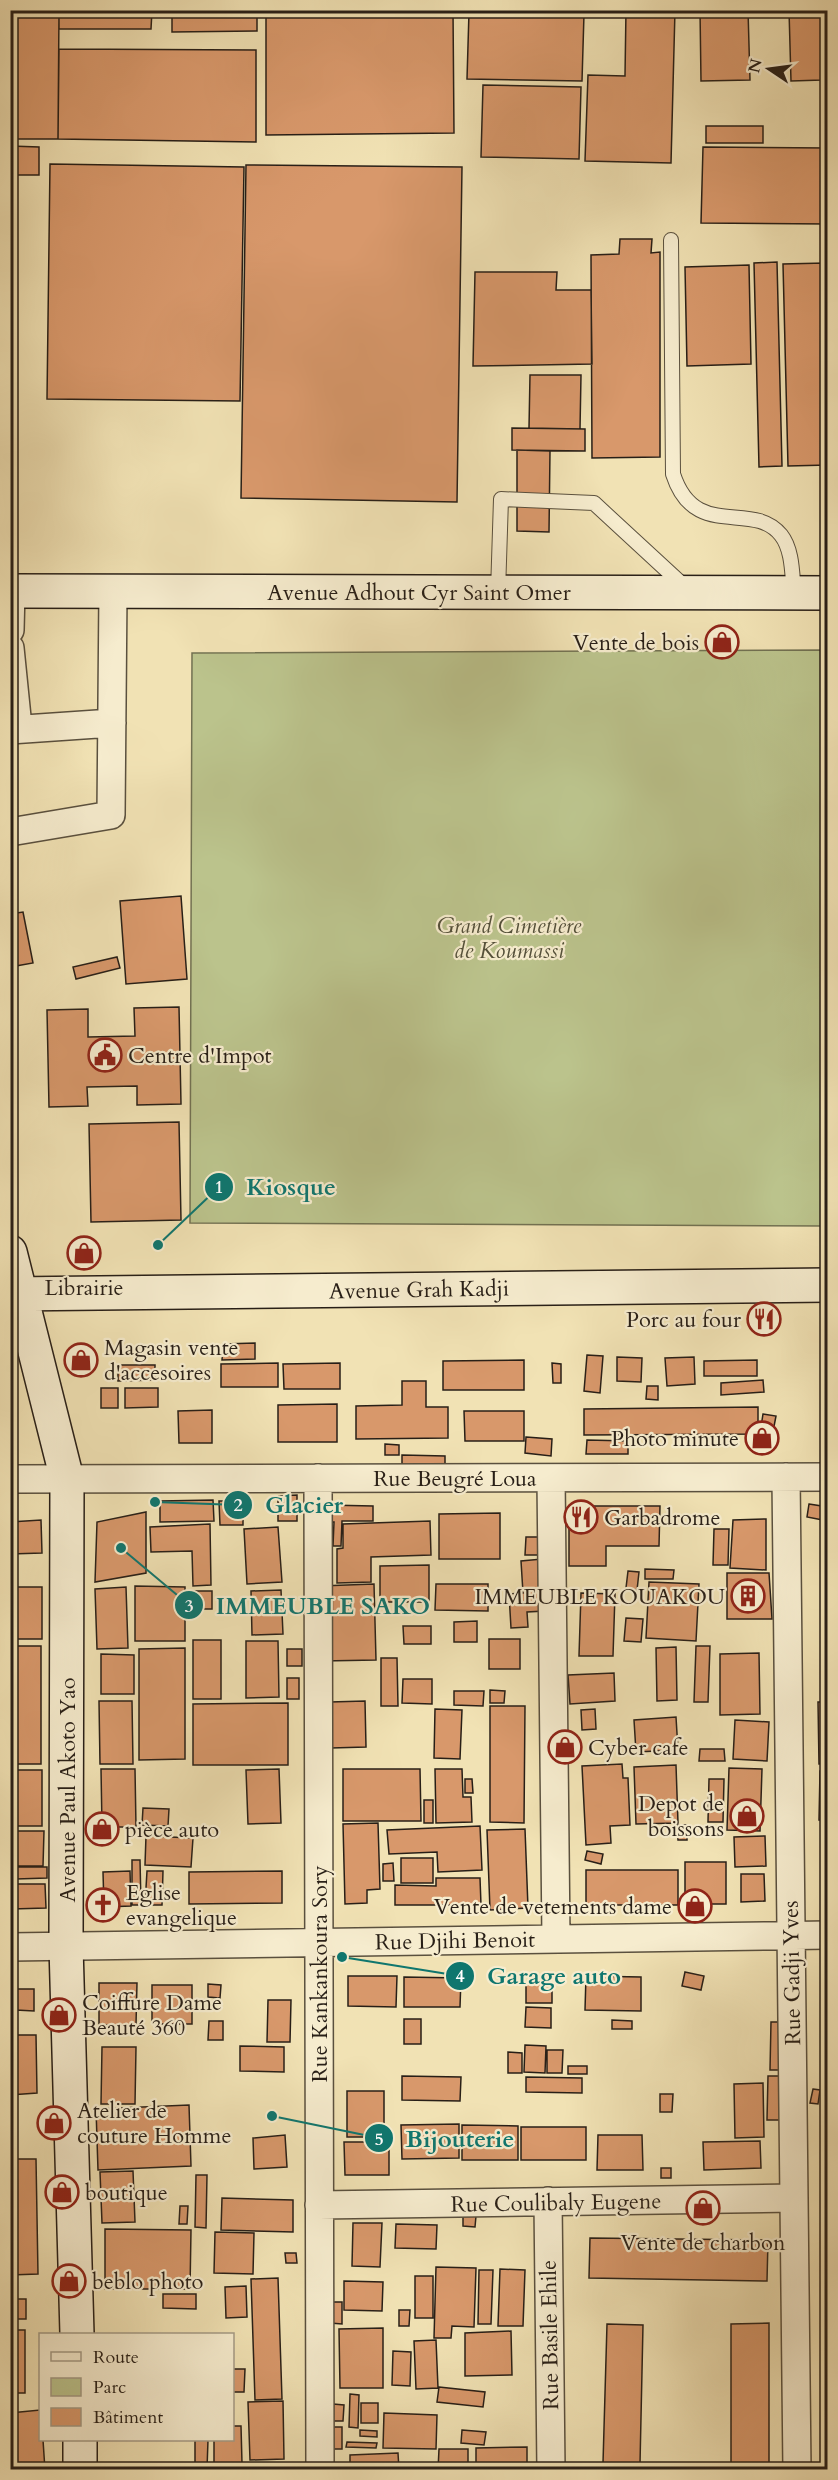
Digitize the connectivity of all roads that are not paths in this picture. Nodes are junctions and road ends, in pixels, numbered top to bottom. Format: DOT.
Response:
graph roads {
  1 [pos="671,240"];
  2 [pos="11,591"];
  3 [pos="113,591"];
  4 [pos="498,592"];
  5 [pos="691,593"];
  6 [pos="794,593"];
  7 [pos="828,593"];
  8 [pos="10,630"];
  9 [pos="10,648"];
  10 [pos="112,723"];
  11 [pos="14,728"];
  12 [pos="10,832"];
  13 [pos="10,1252"];
  14 [pos="828,1285"];
  15 [pos="16,1294"];
  16 [pos="786,1477"];
  17 [pos="828,1477"];
  18 [pos="318,1478"];
  19 [pos="551,1478"];
  20 [pos="10,1479"];
  21 [pos="67,1479"];
  22 [pos="791,1935"];
  23 [pos="828,1935"];
  24 [pos="556,1939"];
  25 [pos="318,1942"];
  26 [pos="66,1946"];
  27 [pos="10,1947"];
  28 [pos="794,2198"];
  29 [pos="548,2201"];
  30 [pos="319,2205"];
  31 [pos="77,2333"];
  32 [pos="80,2441"];
  33 [pos="80,2469"];
  34 [pos="320,2469"];
  35 [pos="550,2469"];
  36 [pos="797,2469"];
  1 -- 6 [label="lane"];
  2 -- 3 [label="street, Avenue Adhout Cyr Saint Omer"];
  2 -- 8 [label="street"];
  3 -- 4 [label="street, Avenue Adhout Cyr Saint Omer"];
  3 -- 10 [label="street"];
  4 -- 5 [label="street, Avenue Adhout Cyr Saint Omer"];
  4 -- 5 [label="lane"];
  5 -- 6 [label="street, Avenue Adhout Cyr Saint Omer"];
  6 -- 7 [label="street, Avenue Adhout Cyr Saint Omer"];
  9 -- 11 [label="street"];
  10 -- 11 [label="street"];
  10 -- 12 [label="street"];
  13 -- 15 [label="street, Avenue Paul Akoto Yao"];
  14 -- 15 [label="street, Avenue Grah Kadji"];
  15 -- 21 [label="street, Avenue Paul Akoto Yao"];
  16 -- 17 [label="street, Rue Beugré Loua"];
  16 -- 19 [label="street, Rue Beugré Loua"];
  16 -- 22 [label="street, Rue Gadji Yves"];
  18 -- 19 [label="street, Rue Beugré Loua"];
  18 -- 21 [label="street, Rue Beugré Loua"];
  18 -- 25 [label="street, Rue Kankankoura Sory"];
  19 -- 24 [label="street"];
  20 -- 21 [label="street, Rue Beugré Loua"];
  21 -- 26 [label="street, Avenue Paul Akoto Yao"];
  22 -- 23 [label="street, Rue Djihi Benoit"];
  22 -- 24 [label="street, Rue Djihi Benoit"];
  22 -- 28 [label="street, Rue Gadji Yves"];
  24 -- 25 [label="street, Rue Djihi Benoit"];
  25 -- 26 [label="street, Rue Djihi Benoit"];
  25 -- 30 [label="street, Rue Kankankoura Sory"];
  26 -- 27 [label="street, Rue Djihi Benoit"];
  26 -- 31 [label="street, Avenue Paul Akoto Yao"];
  28 -- 29 [label="street, Rue Coulibaly Eugene"];
  28 -- 36 [label="street, Rue Gadji Yves"];
  29 -- 30 [label="street, Rue Coulibaly Eugene"];
  29 -- 35 [label="street, Rue Basile Ehile"];
  30 -- 34 [label="street, Rue Kankankoura Sory"];
  32 -- 33 [label="street"];
}
